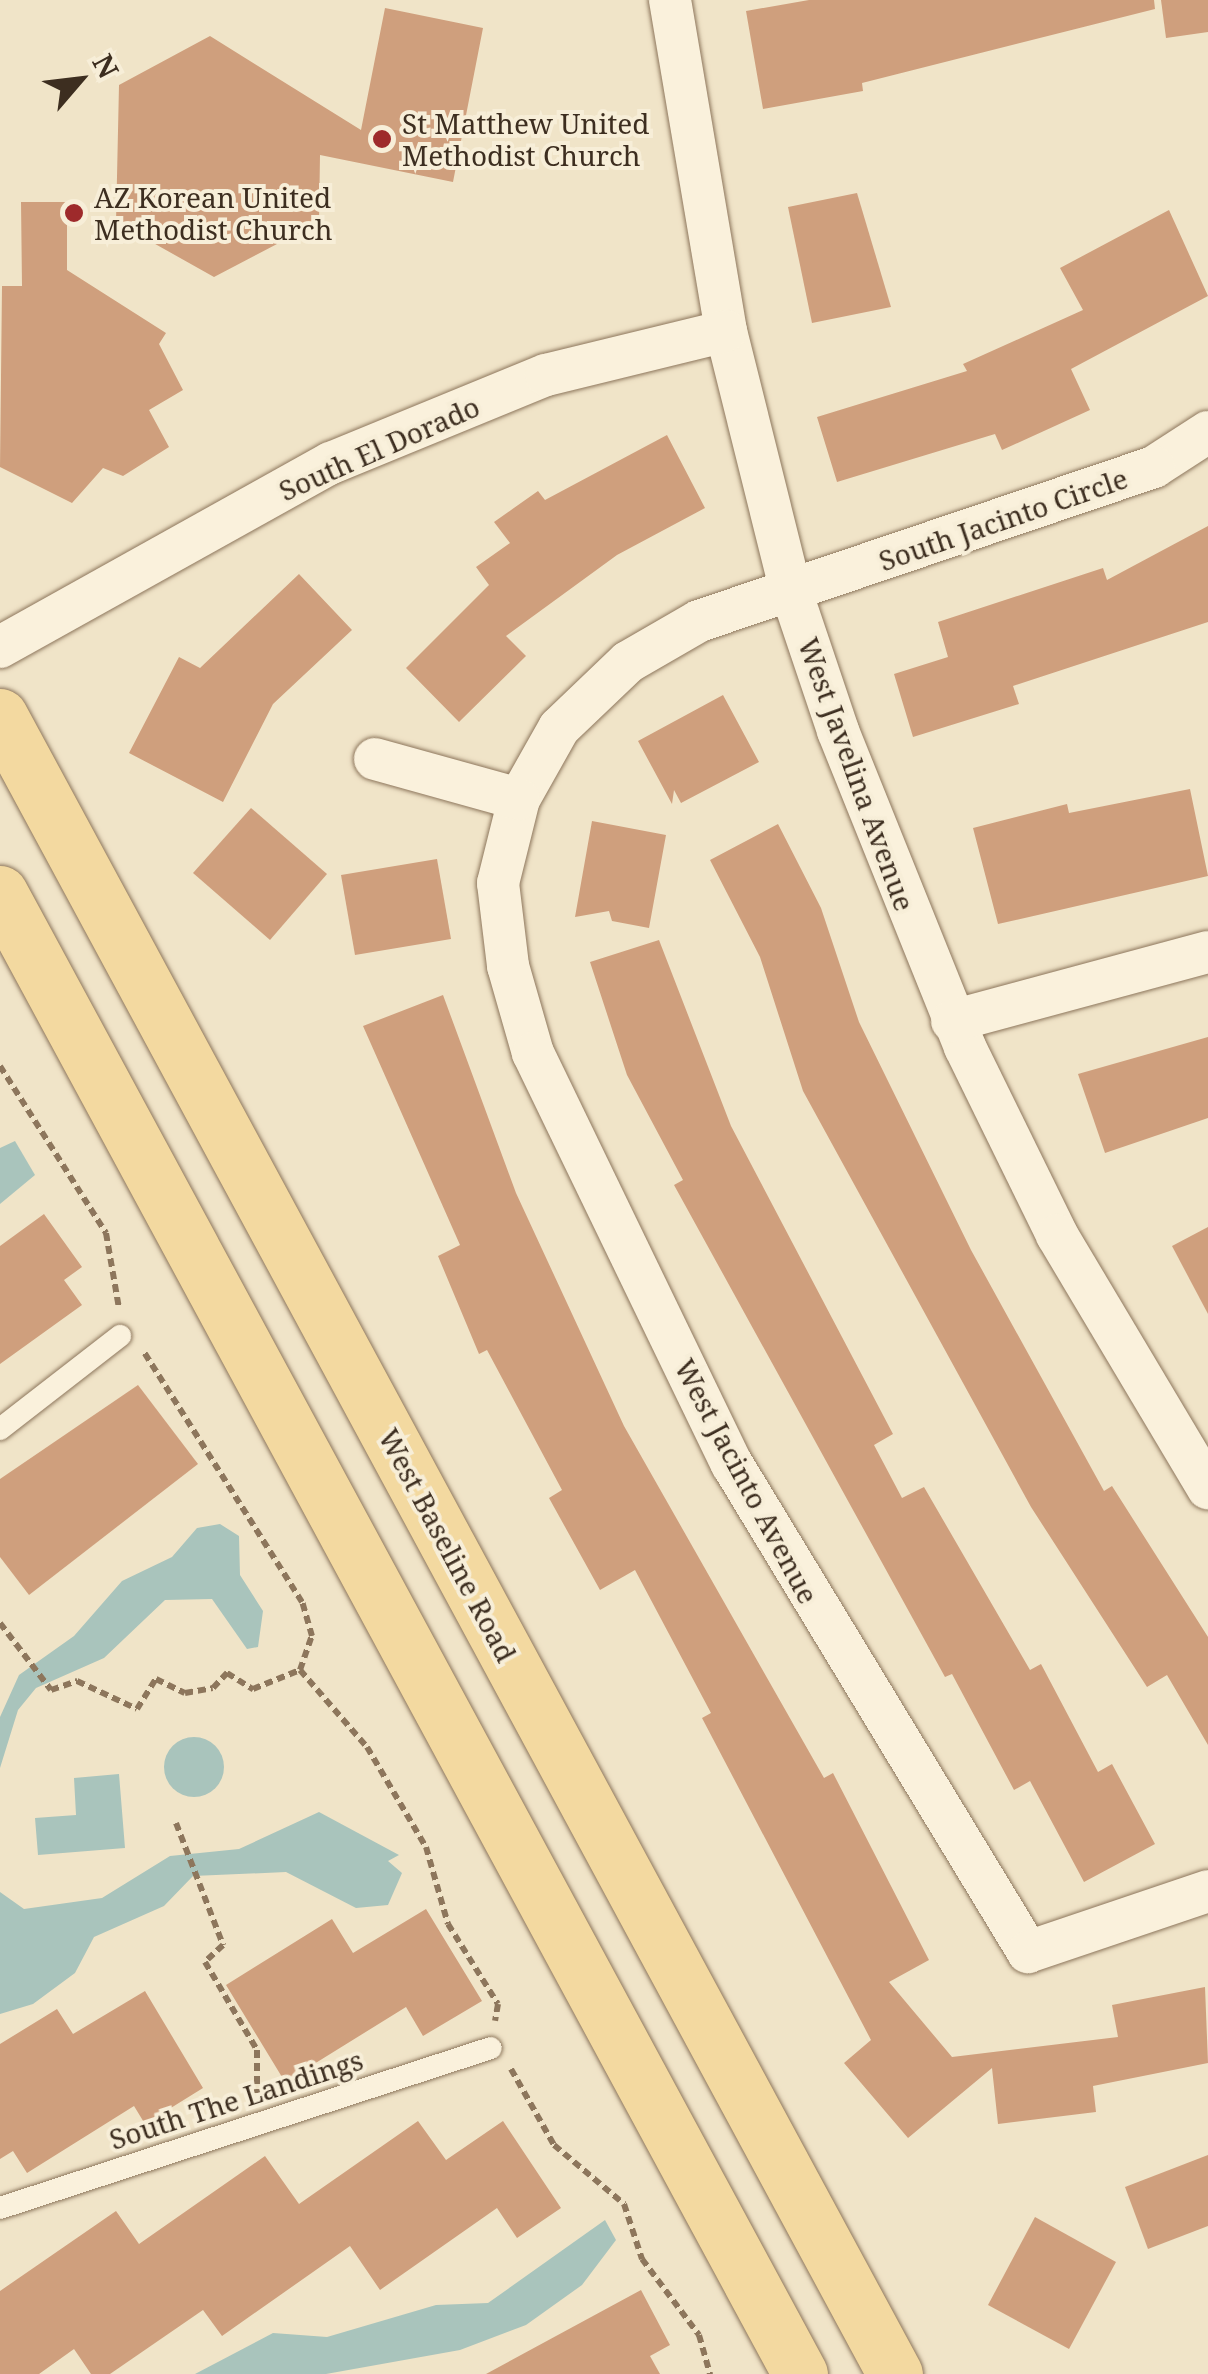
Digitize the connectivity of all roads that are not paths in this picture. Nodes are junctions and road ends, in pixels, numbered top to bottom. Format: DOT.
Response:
graph roads {
  1 [pos="670,0"];
  2 [pos="726,331"];
  3 [pos="1208,432"];
  4 [pos="792,591"];
  5 [pos="0,648"];
  6 [pos="0,716"];
  7 [pos="375,759"];
  8 [pos="519,799"];
  9 [pos="0,893"];
  10 [pos="1208,952"];
  11 [pos="952,1020"];
  12 [pos="120,1336"];
  13 [pos="0,1429"];
  14 [pos="1208,1488"];
  15 [pos="1208,1891"];
  16 [pos="491,2048"];
  17 [pos="0,2208"];
  18 [pos="800,2374"];
  19 [pos="895,2374"];
  1 -- 2 [label="street, West Javelina Avenue"];
  2 -- 4 [label="street, West Javelina Avenue"];
  2 -- 5 [label="street, South El Dorado"];
  3 -- 4 [label="street, South Jacinto Circle"];
  4 -- 8 [label="street, West Jacinto Avenue"];
  4 -- 11 [label="street, West Javelina Avenue"];
  6 -- 19 [label="main road, West Baseline Road"];
  7 -- 8 [label="street"];
  8 -- 15 [label="street, West Jacinto Avenue"];
  9 -- 18 [label="main road"];
  10 -- 11 [label="street"];
  11 -- 14 [label="street, West Javelina Avenue"];
  12 -- 13 [label="lane"];
  16 -- 17 [label="lane, South The Landings"];
}
